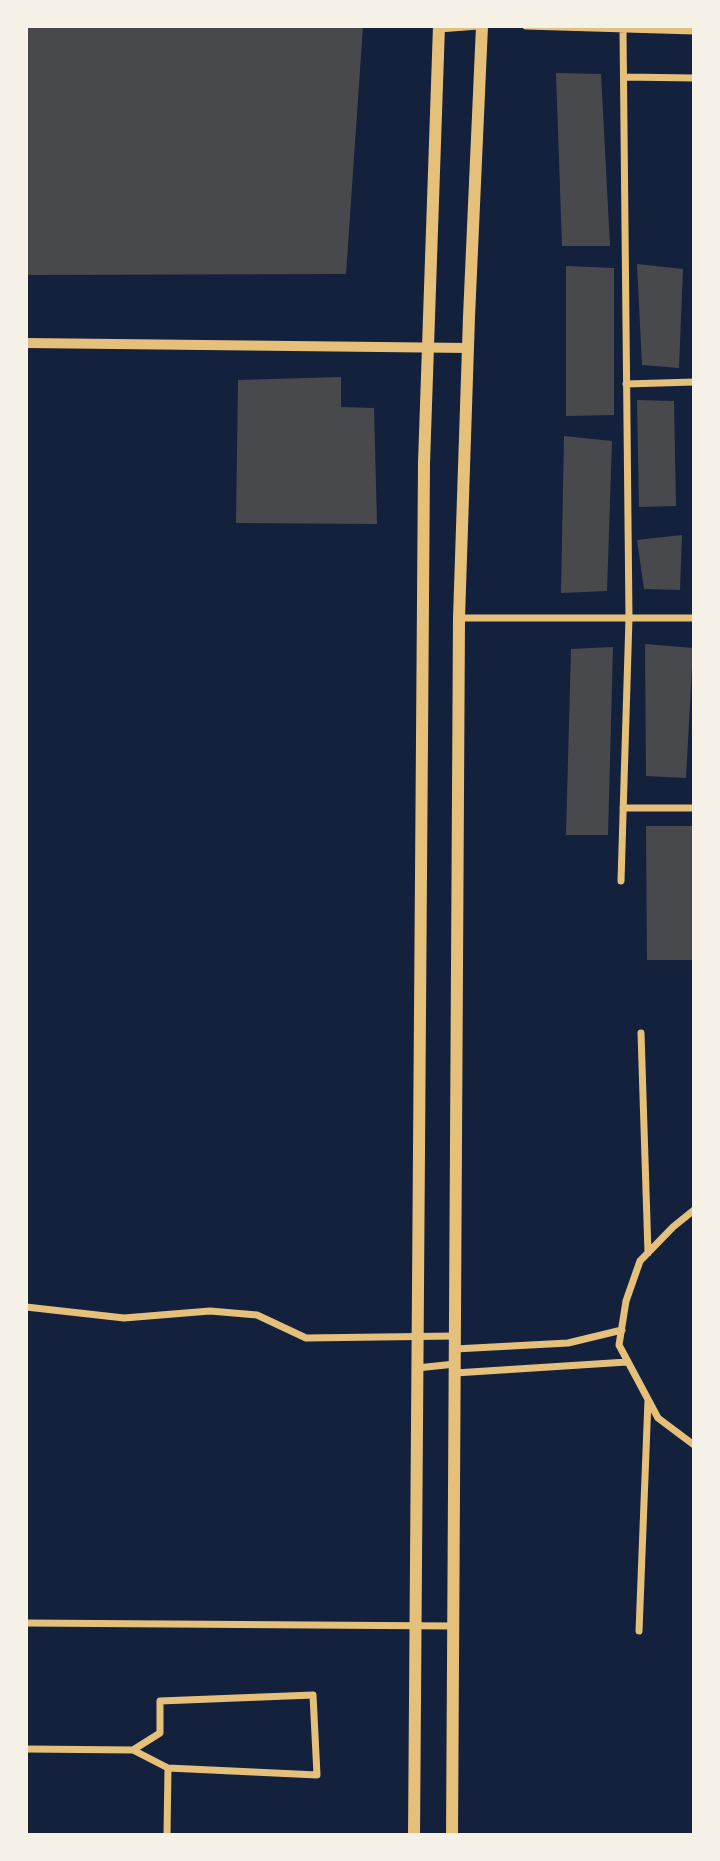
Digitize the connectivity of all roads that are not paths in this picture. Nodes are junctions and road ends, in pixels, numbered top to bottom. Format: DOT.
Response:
graph roads {
  1 [pos="480,26"];
  2 [pos="526,26"];
  3 [pos="439,27"];
  4 [pos="623,30"];
  5 [pos="694,31"];
  6 [pos="624,77"];
  7 [pos="694,78"];
  8 [pos="26,343"];
  9 [pos="468,348"];
  10 [pos="428,349"];
  11 [pos="694,382"];
  12 [pos="626,384"];
  13 [pos="459,618"];
  14 [pos="629,618"];
  15 [pos="694,618"];
  16 [pos="623,808"];
  17 [pos="694,808"];
  18 [pos="621,881"];
  19 [pos="641,1033"];
  20 [pos="694,1210"];
  21 [pos="648,1253"];
  22 [pos="26,1307"];
  23 [pos="622,1330"];
  24 [pos="417,1336"];
  25 [pos="455,1336"];
  26 [pos="455,1349"];
  27 [pos="627,1362"];
  28 [pos="417,1368"];
  29 [pos="455,1369"];
  30 [pos="648,1400"];
  31 [pos="694,1446"];
  32 [pos="26,1623"];
  33 [pos="415,1625"];
  34 [pos="453,1626"];
  35 [pos="639,1631"];
  36 [pos="26,1749"];
  37 [pos="132,1750"];
  38 [pos="168,1768"];
  39 [pos="167,1835"];
  40 [pos="414,1835"];
  41 [pos="452,1835"];
  1 -- 3 [label="street"];
  1 -- 9 [label="main road"];
  2 -- 4 [label="street"];
  3 -- 10 [label="main road"];
  4 -- 5 [label="street"];
  4 -- 6 [label="street"];
  6 -- 7 [label="street"];
  6 -- 12 [label="street"];
  8 -- 10 [label="street"];
  9 -- 10 [label="street"];
  9 -- 13 [label="main road"];
  10 -- 24 [label="main road"];
  11 -- 12 [label="street"];
  12 -- 14 [label="street"];
  13 -- 14 [label="street"];
  13 -- 25 [label="main road"];
  14 -- 15 [label="street"];
  14 -- 16 [label="street"];
  16 -- 17 [label="street"];
  16 -- 18 [label="street"];
  19 -- 21 [label="street"];
  20 -- 21 [label="street"];
  21 -- 23 [label="street"];
  22 -- 24 [label="street"];
  23 -- 26 [label="street"];
  23 -- 27 [label="street"];
  24 -- 25 [label="street"];
  24 -- 28 [label="main road"];
  25 -- 26 [label="main road"];
  26 -- 29 [label="main road"];
  27 -- 29 [label="street"];
  27 -- 30 [label="street"];
  28 -- 29 [label="street"];
  28 -- 33 [label="main road"];
  29 -- 34 [label="main road"];
  30 -- 31 [label="street"];
  30 -- 35 [label="street"];
  32 -- 33 [label="street"];
  33 -- 34 [label="street"];
  33 -- 40 [label="main road"];
  34 -- 41 [label="main road"];
  36 -- 37 [label="street"];
  37 -- 38 [label="street"];
  37 -- 38 [label="street"];
  38 -- 39 [label="street"];
}
